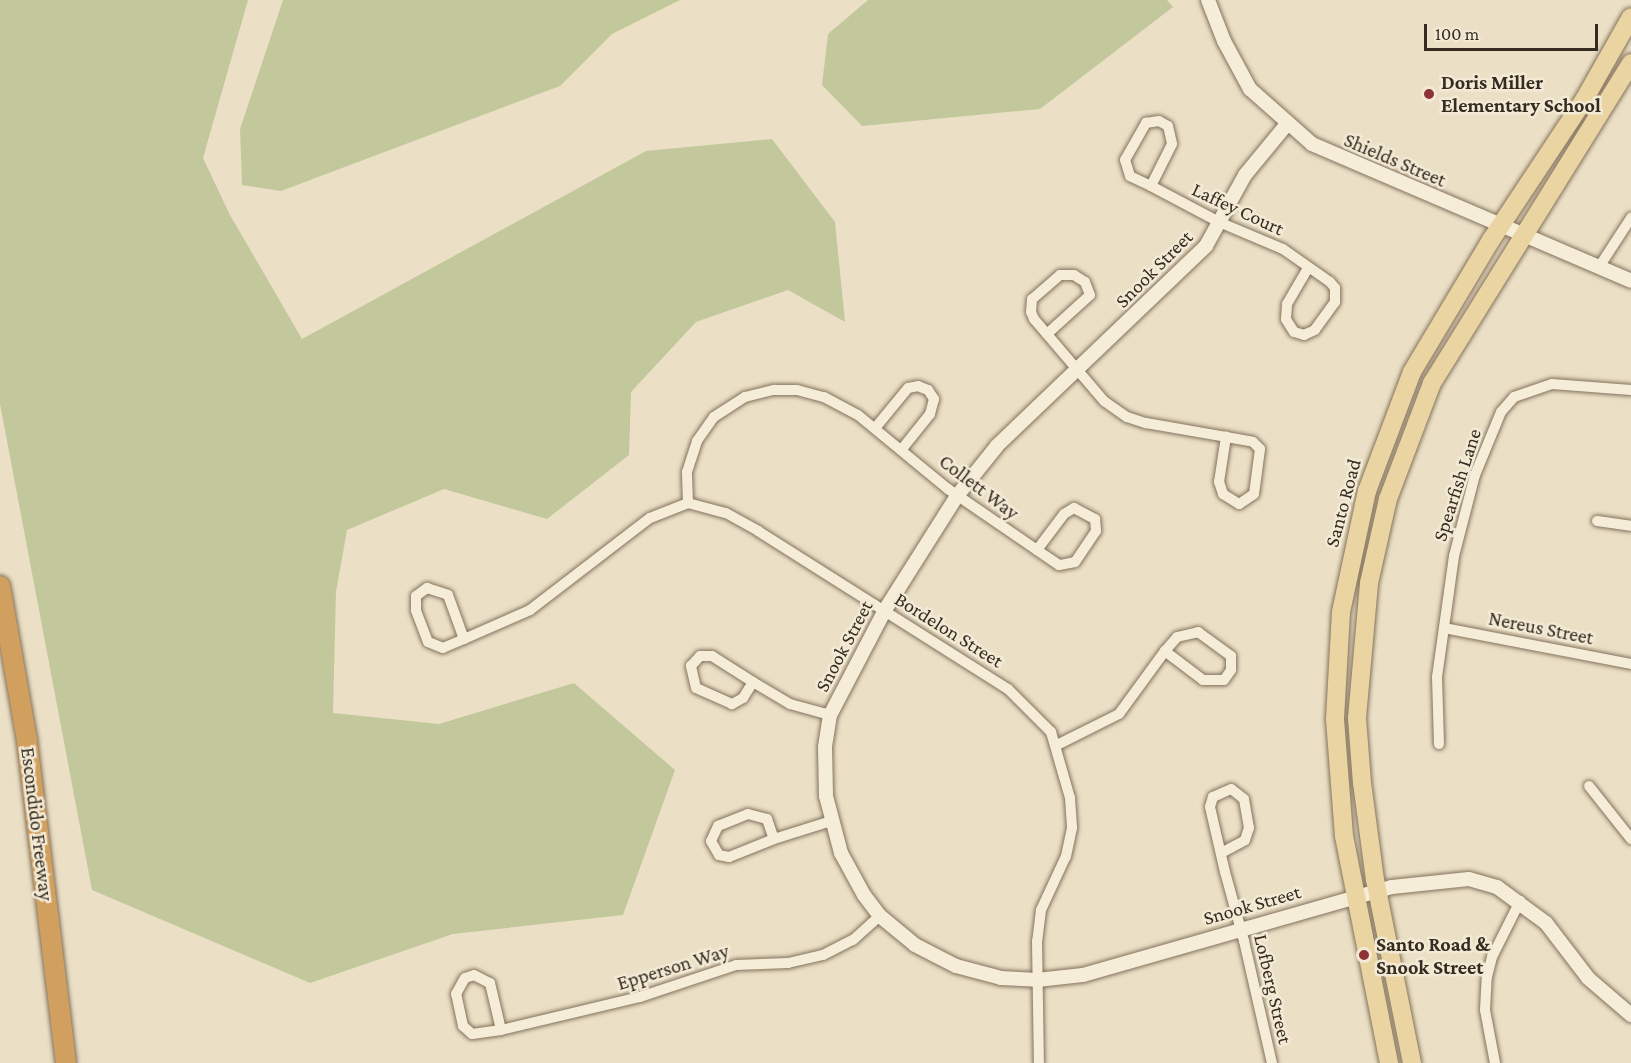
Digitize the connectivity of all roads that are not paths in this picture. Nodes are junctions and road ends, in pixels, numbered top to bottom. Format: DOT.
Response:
graph roads {
  1 [pos="1208,0"];
  2 [pos="1631,17"];
  3 [pos="1631,63"];
  4 [pos="1287,124"];
  5 [pos="1151,186"];
  6 [pos="1631,218"];
  7 [pos="1219,222"];
  8 [pos="1500,226"];
  9 [pos="1522,235"];
  10 [pos="1599,267"];
  11 [pos="1308,268"];
  12 [pos="1631,281"];
  13 [pos="1047,334"];
  14 [pos="1076,369"];
  15 [pos="1631,390"];
  16 [pos="876,427"];
  17 [pos="1226,437"];
  18 [pos="902,449"];
  19 [pos="957,496"];
  20 [pos="688,503"];
  21 [pos="1597,521"];
  22 [pos="1631,526"];
  23 [pos="1037,550"];
  24 [pos="0,586"];
  25 [pos="885,610"];
  26 [pos="1444,628"];
  27 [pos="464,639"];
  28 [pos="1165,651"];
  29 [pos="1631,664"];
  30 [pos="753,682"];
  31 [pos="830,715"];
  32 [pos="1439,744"];
  33 [pos="1057,745"];
  34 [pos="1589,786"];
  35 [pos="831,821"];
  36 [pos="774,839"];
  37 [pos="1631,839"];
  38 [pos="1221,853"];
  39 [pos="1377,891"];
  40 [pos="1355,897"];
  41 [pos="1520,901"];
  42 [pos="880,916"];
  43 [pos="1241,928"];
  44 [pos="1037,980"];
  45 [pos="1631,1015"];
  46 [pos="501,1030"];
  47 [pos="66,1063"];
  48 [pos="1039,1063"];
  49 [pos="1272,1063"];
  50 [pos="1389,1063"];
  51 [pos="1412,1063"];
  52 [pos="1495,1063"];
  1 -- 4 [label="street, Shields Street"];
  2 -- 8 [label="main road, Santo Road"];
  3 -- 9 [label="main road"];
  4 -- 7 [label="street, Snook Street"];
  4 -- 8 [label="street, Shields Street"];
  5 -- 5 [label="street, Laffey Court"];
  5 -- 7 [label="street, Laffey Court"];
  6 -- 10 [label="street"];
  7 -- 11 [label="street, Laffey Court"];
  7 -- 14 [label="street, Snook Street"];
  8 -- 9 [label="street, Shields Street"];
  8 -- 40 [label="main road, Santo Road"];
  9 -- 10 [label="street, Shields Street"];
  9 -- 39 [label="main road"];
  10 -- 12 [label="street, Shields Street"];
  11 -- 11 [label="street, Laffey Court"];
  13 -- 13 [label="street"];
  13 -- 14 [label="street"];
  14 -- 17 [label="street"];
  14 -- 19 [label="street, Snook Street"];
  15 -- 26 [label="street, Spearfish Lane"];
  16 -- 18 [label="street, Collett Way"];
  16 -- 18 [label="street"];
  16 -- 20 [label="street, Collett Way"];
  17 -- 17 [label="street"];
  18 -- 19 [label="street, Collett Way"];
  19 -- 23 [label="street, Collett Way"];
  19 -- 25 [label="street, Snook Street"];
  20 -- 25 [label="street, Bordelon Street"];
  20 -- 27 [label="street"];
  21 -- 22 [label="street"];
  23 -- 23 [label="street, Collett Way"];
  24 -- 47 [label="highway, Escondido Freeway"];
  25 -- 31 [label="street, Snook Street"];
  25 -- 33 [label="street, Bordelon Street"];
  26 -- 29 [label="street, Nereus Street"];
  26 -- 32 [label="street, Spearfish Lane"];
  27 -- 27 [label="street"];
  28 -- 28 [label="street"];
  28 -- 33 [label="street"];
  30 -- 30 [label="street"];
  30 -- 31 [label="street"];
  31 -- 35 [label="street, Snook Street"];
  33 -- 44 [label="street, Bordelon Street"];
  34 -- 37 [label="street"];
  35 -- 36 [label="street"];
  35 -- 42 [label="street, Snook Street"];
  36 -- 36 [label="street"];
  38 -- 38 [label="street, Lofberg Street"];
  38 -- 43 [label="street, Lofberg Street"];
  39 -- 40 [label="street, Snook Street"];
  39 -- 41 [label="street, Snook Street"];
  39 -- 51 [label="main road"];
  40 -- 43 [label="street, Snook Street"];
  40 -- 50 [label="main road, Santo Road"];
  41 -- 45 [label="street, Snook Street"];
  41 -- 52 [label="street"];
  42 -- 44 [label="street, Snook Street"];
  42 -- 46 [label="street, Epperson Way"];
  43 -- 44 [label="street, Snook Street"];
  43 -- 49 [label="street, Lofberg Street"];
  44 -- 48 [label="street, Bordelon Street"];
  46 -- 46 [label="street, Epperson Way"];
}
